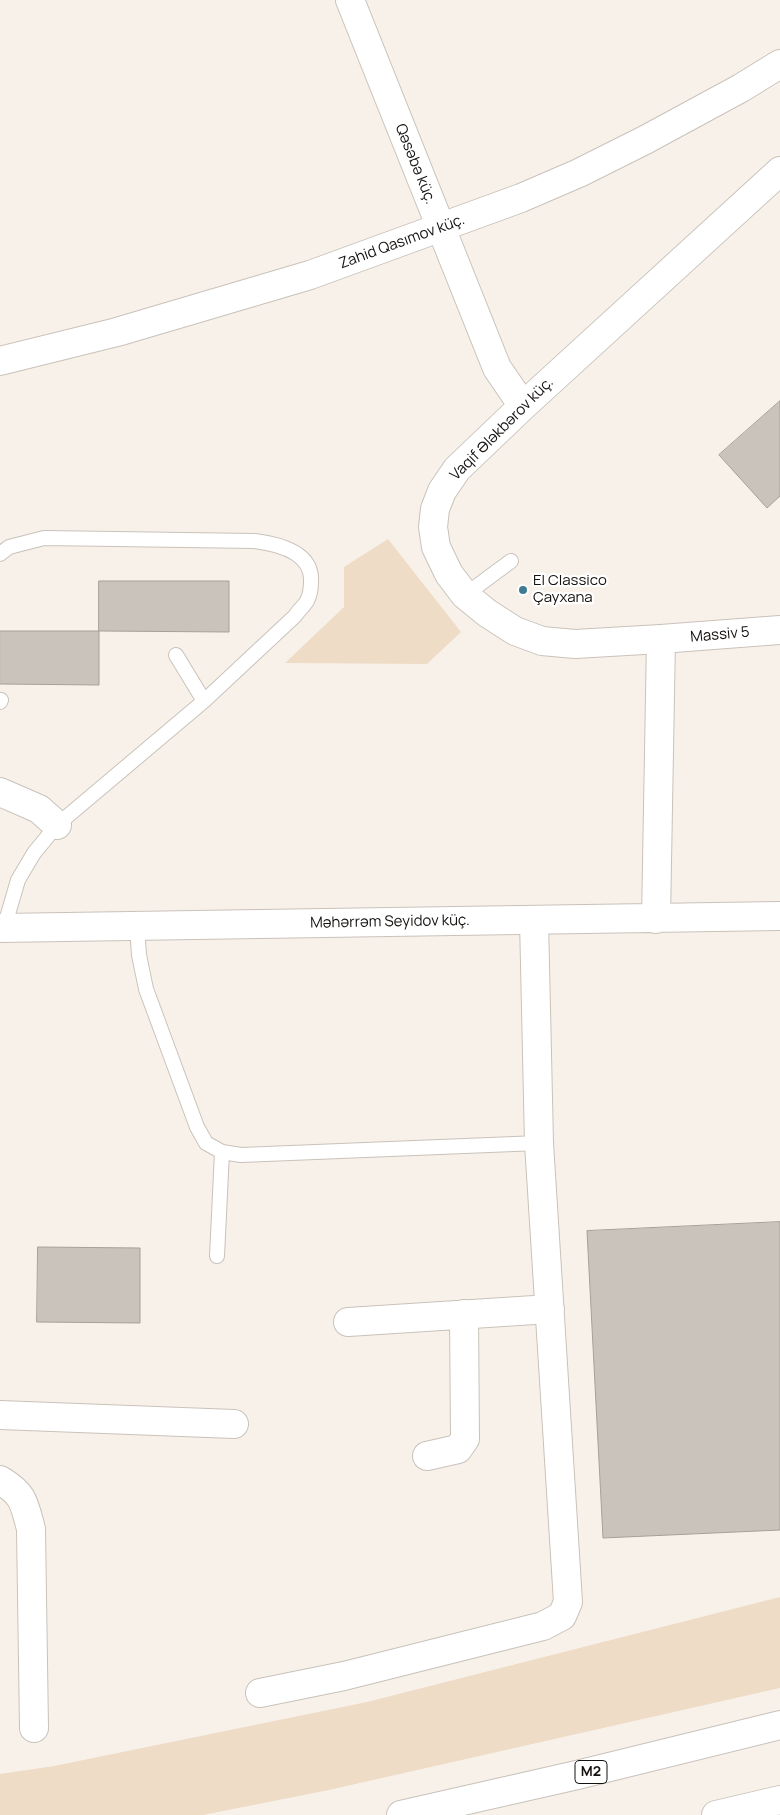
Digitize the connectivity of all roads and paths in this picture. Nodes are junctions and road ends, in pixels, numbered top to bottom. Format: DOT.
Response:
graph roads {
  1 [pos="350,0"];
  2 [pos="780,64"];
  3 [pos="780,171"];
  4 [pos="441,228"];
  5 [pos="0,361"];
  6 [pos="523,406"];
  7 [pos="0,554"];
  8 [pos="512,561"];
  9 [pos="465,595"];
  10 [pos="780,630"];
  11 [pos="661,639"];
  12 [pos="176,655"];
  13 [pos="204,701"];
  14 [pos="0,792"];
  15 [pos="57,825"];
  16 [pos="780,916"];
  17 [pos="656,919"];
  18 [pos="534,920"];
  19 [pos="137,926"];
  20 [pos="2,928"];
  21 [pos="538,1143"];
  22 [pos="222,1152"];
  23 [pos="218,1256"];
  24 [pos="550,1309"];
  25 [pos="464,1314"];
  26 [pos="348,1322"];
  27 [pos="0,1415"];
  28 [pos="234,1424"];
  29 [pos="427,1456"];
  30 [pos="0,1480"];
  31 [pos="260,1693"];
  32 [pos="780,1725"];
  33 [pos="34,1728"];
  34 [pos="780,1800"];
  35 [pos="401,1815"];
  36 [pos="716,1815"];
  1 -- 4 [label="main road, Qəsəbə küç."];
  2 -- 4 [label="main road, Zahid Qasımov küç."];
  3 -- 6 [label="main road, Vaqif Ələkbərov küç."];
  4 -- 5 [label="main road, Zahid Qasımov küç."];
  4 -- 6 [label="main road, Qəsəbə küç."];
  6 -- 9 [label="main road, Vaqif Ələkbərov küç."];
  7 -- 13 [label="lane"];
  8 -- 9 [label="lane"];
  9 -- 11 [label="main road, Vaqif Ələkbərov küç."];
  10 -- 11 [label="main road, Massiv 5"];
  11 -- 17 [label="main road"];
  12 -- 13 [label="lane"];
  13 -- 15 [label="lane"];
  14 -- 15 [label="main road"];
  15 -- 20 [label="lane"];
  16 -- 17 [label="main road, Məhərrəm Seyidov küç."];
  17 -- 18 [label="main road, Məhərrəm Seyidov küç."];
  18 -- 19 [label="main road, Məhərrəm Seyidov küç."];
  18 -- 21 [label="main road"];
  19 -- 20 [label="main road, Məhərrəm Seyidov küç."];
  19 -- 22 [label="lane"];
  21 -- 22 [label="lane"];
  21 -- 24 [label="main road"];
  22 -- 23 [label="lane"];
  24 -- 25 [label="main road"];
  24 -- 31 [label="main road"];
  25 -- 26 [label="main road"];
  25 -- 29 [label="main road"];
  27 -- 28 [label="main road"];
  30 -- 33 [label="main road"];
  32 -- 35 [label="main road, M2"];
  34 -- 36 [label="main road"];
}
